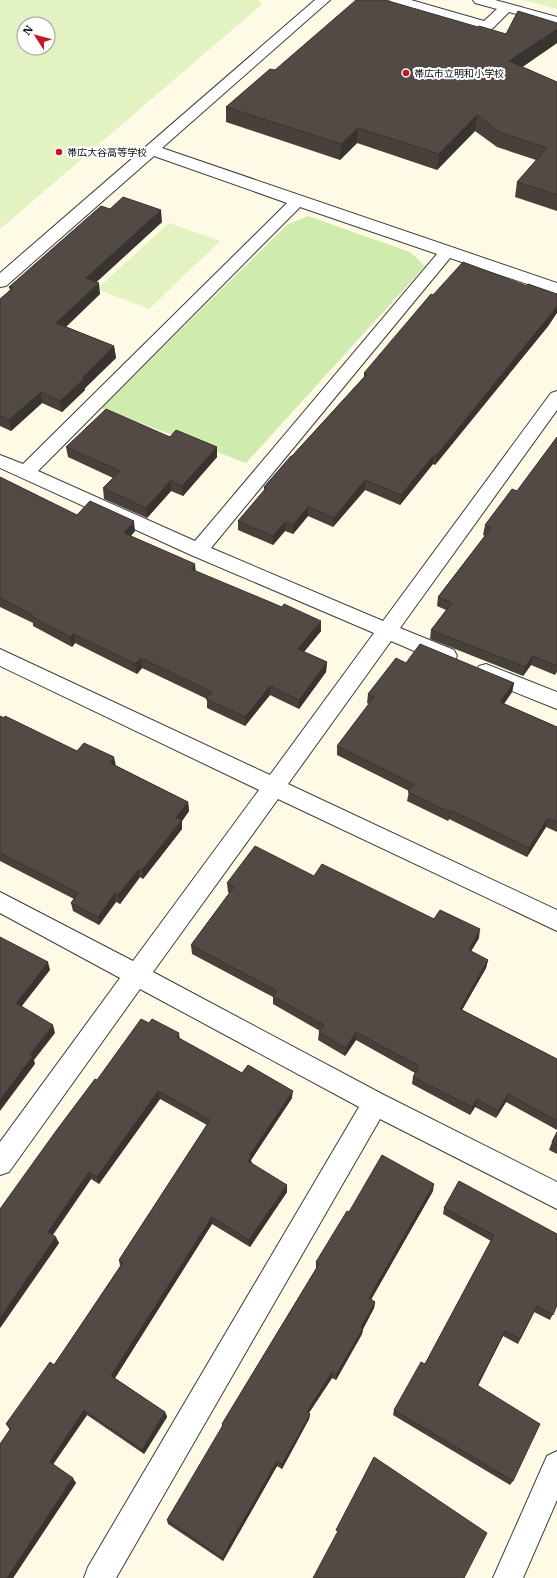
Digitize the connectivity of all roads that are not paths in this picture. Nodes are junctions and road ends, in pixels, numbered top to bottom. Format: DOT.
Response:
graph roads {
  1 [pos="323,0"];
  2 [pos="396,0"];
  3 [pos="480,0"];
  4 [pos="507,8"];
  5 [pos="557,21"];
  6 [pos="152,150"];
  7 [pos="297,201"];
  8 [pos="447,252"];
  9 [pos="0,282"];
  10 [pos="557,289"];
  11 [pos="557,397"];
  12 [pos="0,461"];
  13 [pos="26,472"];
  14 [pos="198,550"];
  15 [pos="386,631"];
  16 [pos="0,657"];
  17 [pos="557,701"];
  18 [pos="273,787"];
  19 [pos="0,902"];
  20 [pos="557,921"];
  21 [pos="137,974"];
  22 [pos="375,1103"];
  23 [pos="0,1163"];
  24 [pos="557,1196"];
  25 [pos="557,1466"];
  26 [pos="511,1577"];
  27 [pos="99,1578"];
  1 -- 6 [label="street"];
  2 -- 4 [label="street"];
  3 -- 4 [label="street"];
  4 -- 5 [label="street"];
  6 -- 7 [label="street"];
  6 -- 9 [label="street"];
  7 -- 8 [label="street"];
  7 -- 13 [label="street"];
  8 -- 10 [label="street"];
  8 -- 14 [label="street"];
  11 -- 15 [label="street"];
  12 -- 13 [label="street"];
  13 -- 14 [label="street"];
  14 -- 15 [label="street"];
  15 -- 17 [label="street"];
  15 -- 18 [label="street"];
  16 -- 18 [label="street"];
  18 -- 20 [label="street"];
  18 -- 21 [label="street"];
  19 -- 21 [label="street"];
  21 -- 22 [label="street"];
  21 -- 23 [label="street"];
  22 -- 24 [label="street"];
  22 -- 27 [label="street"];
  25 -- 26 [label="street"];
}
